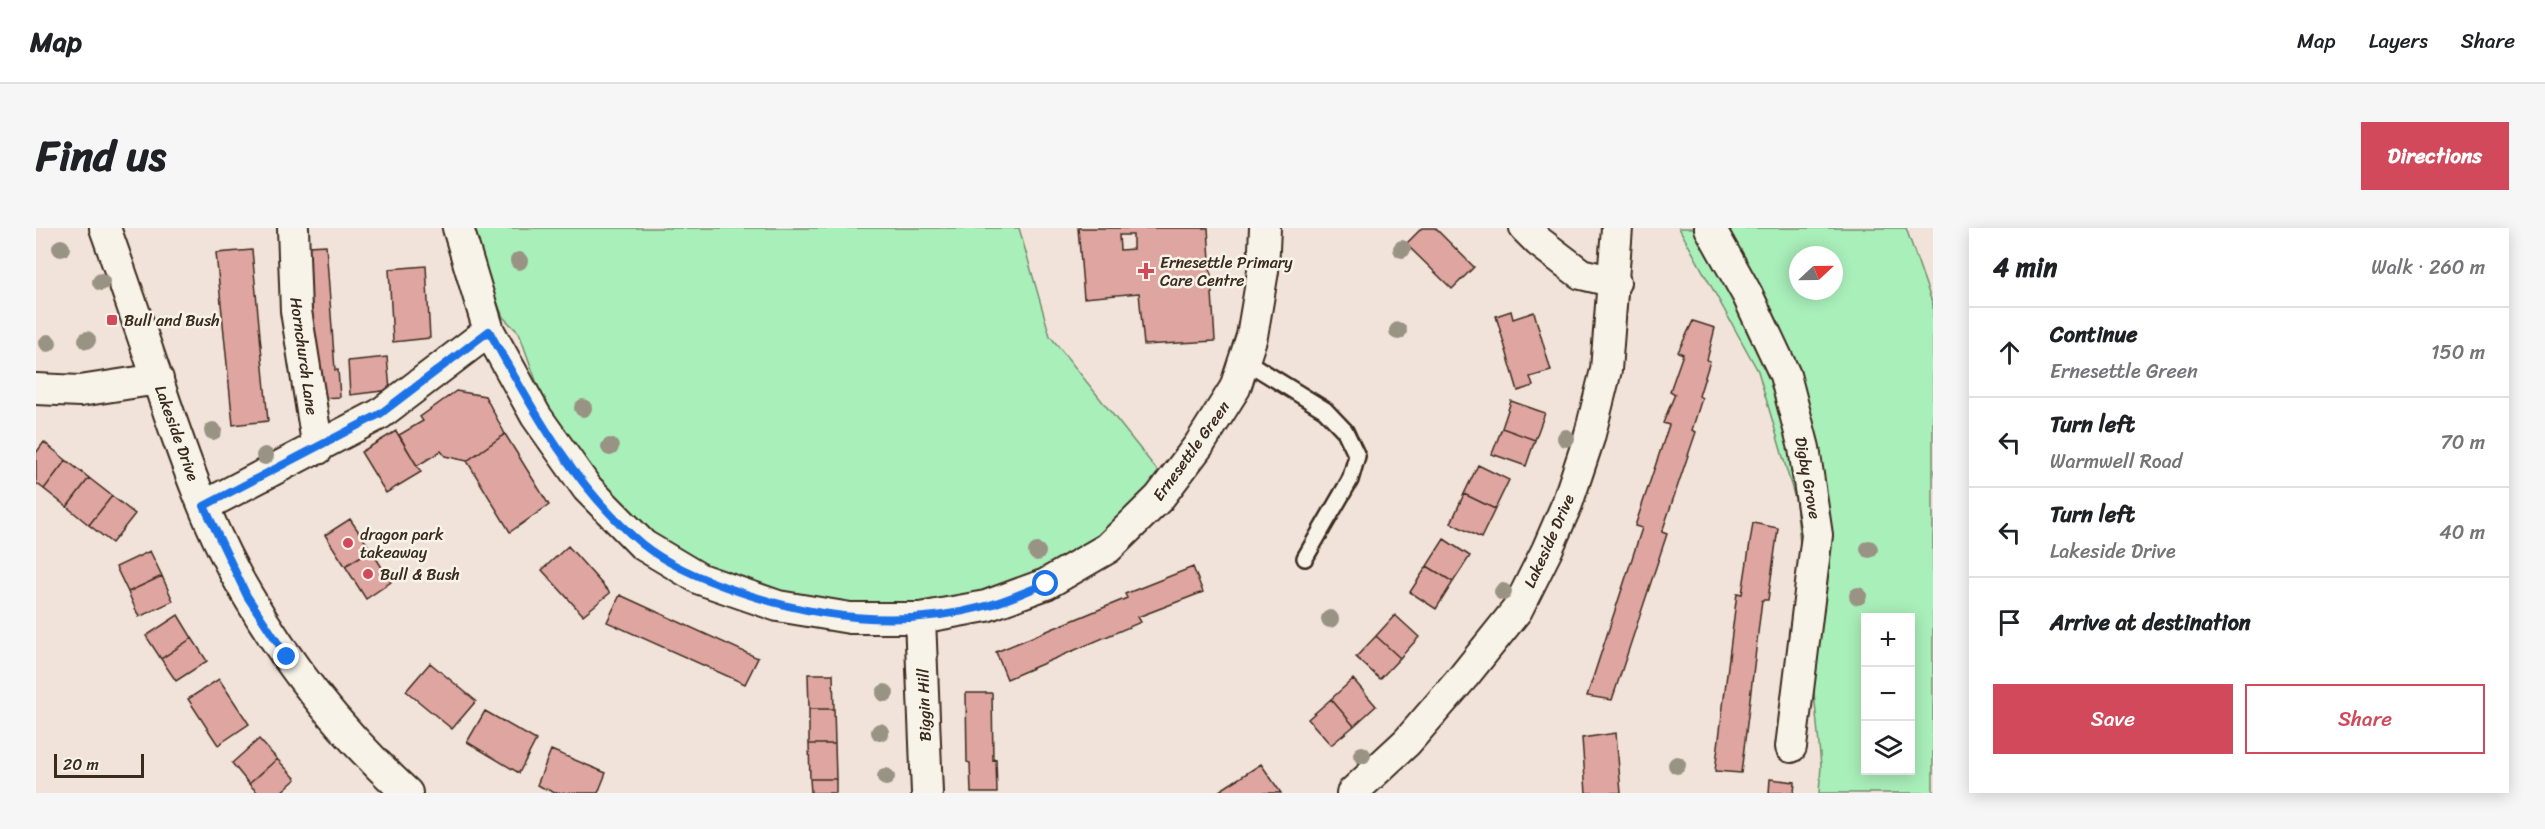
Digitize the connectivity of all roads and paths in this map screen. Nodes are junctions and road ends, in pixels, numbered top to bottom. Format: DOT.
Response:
graph roads {
  1 [pos="105,228"];
  2 [pos="293,228"];
  3 [pos="458,228"];
  4 [pos="1265,228"];
  5 [pos="1525,228"];
  6 [pos="1617,228"];
  7 [pos="1710,228"];
  8 [pos="1615,282"];
  9 [pos="489,331"];
  10 [pos="1244,360"];
  11 [pos="158,379"];
  12 [pos="36,389"];
  13 [pos="318,448"];
  14 [pos="204,506"];
  15 [pos="1305,558"];
  16 [pos="920,618"];
  17 [pos="1791,747"];
  18 [pos="407,793"];
  19 [pos="927,793"];
  20 [pos="1352,793"];
  1 -- 11 [label="street, Lakeside Drive"];
  2 -- 13 [label="street, Hornchurch Lane"];
  3 -- 9 [label="street, Ernesettle Green"];
  4 -- 10 [label="street, Ernesettle Green"];
  5 -- 8 [label="street"];
  6 -- 8 [label="street, Lakeside Drive"];
  7 -- 17 [label="street, Digby Grove"];
  8 -- 20 [label="street, Lakeside Drive"];
  9 -- 13 [label="street"];
  9 -- 16 [label="street, Ernesettle Green"];
  10 -- 15 [label="lane"];
  10 -- 16 [label="street, Ernesettle Green"];
  11 -- 12 [label="street"];
  11 -- 14 [label="street, Lakeside Drive"];
  13 -- 14 [label="street"];
  14 -- 18 [label="street, Lakeside Drive"];
  16 -- 19 [label="street, Biggin Hill"];
}
